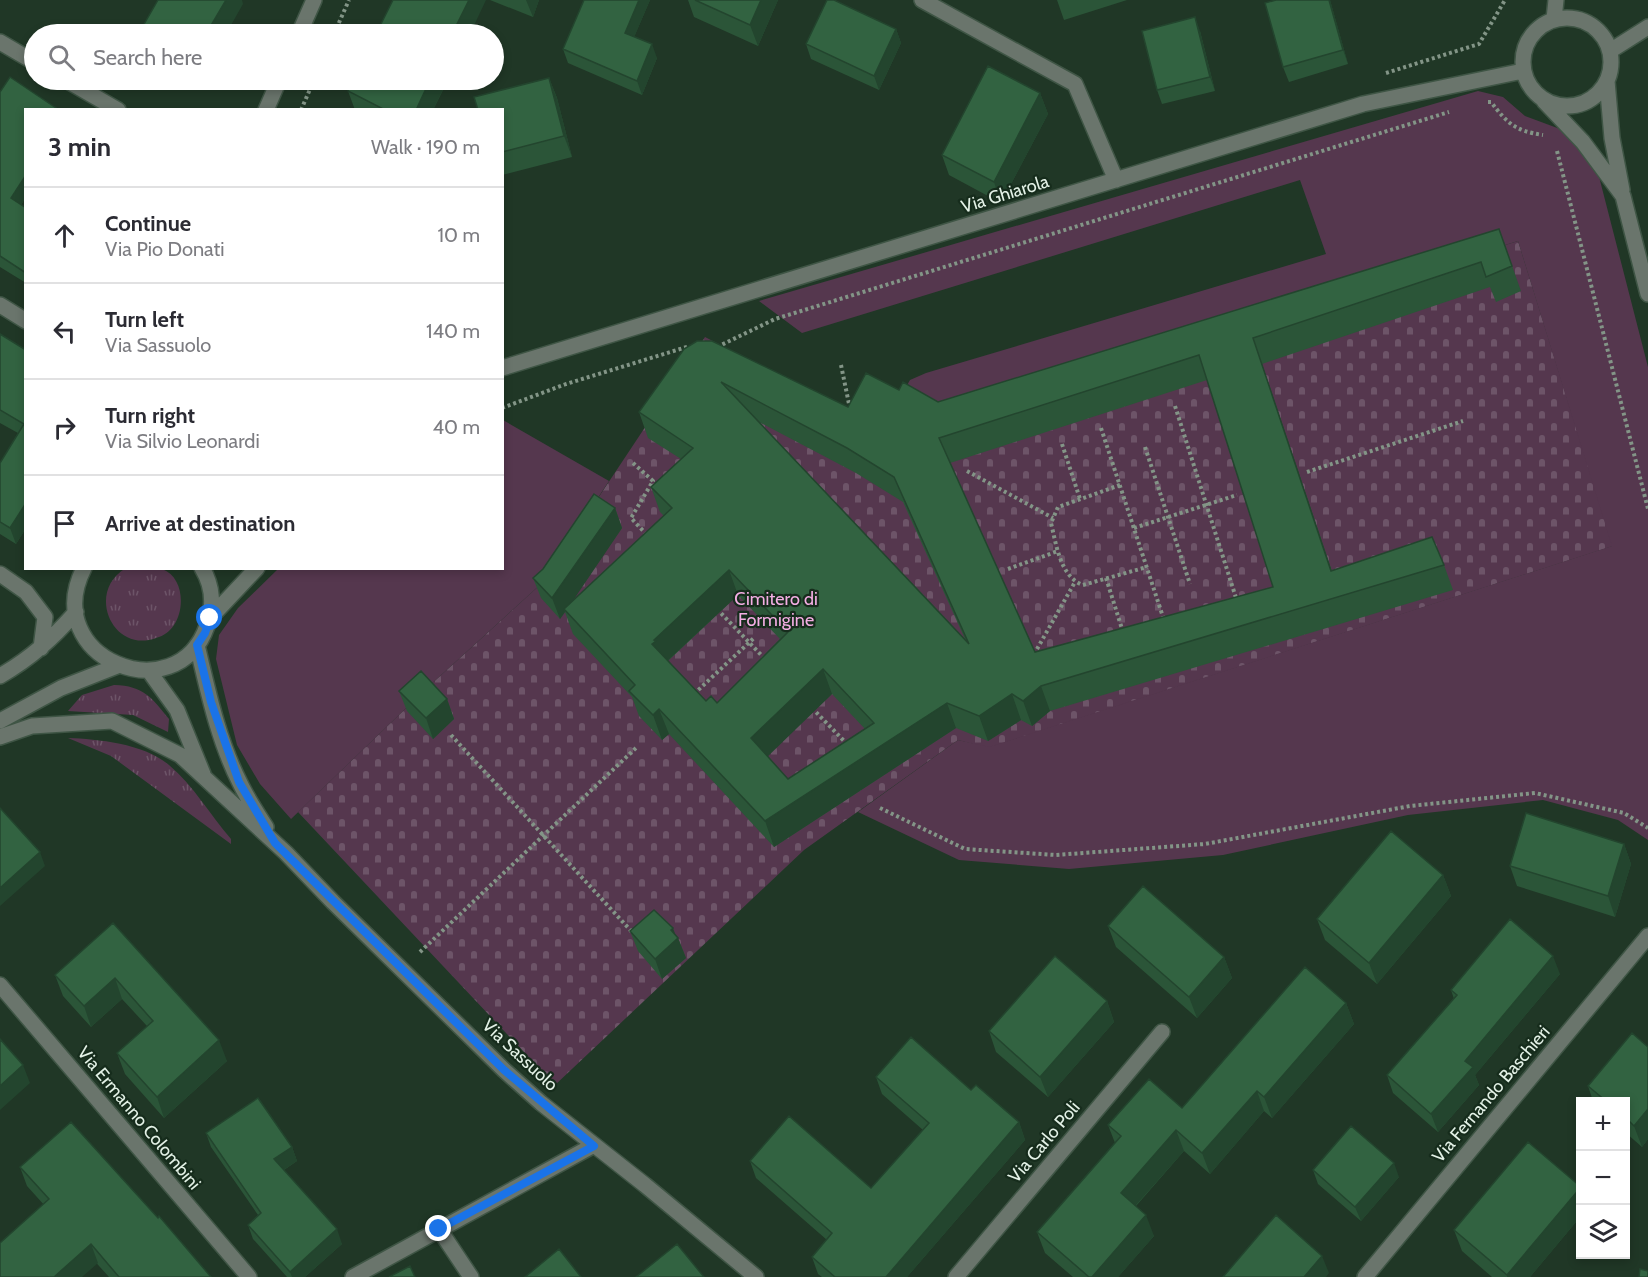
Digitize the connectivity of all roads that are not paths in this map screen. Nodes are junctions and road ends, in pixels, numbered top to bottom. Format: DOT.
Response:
graph roads {
  1 [pos="314,0"];
  2 [pos="922,0"];
  3 [pos="1556,0"];
  4 [pos="1554,19"];
  5 [pos="303,24"];
  6 [pos="1648,27"];
  7 [pos="0,42"];
  8 [pos="1610,51"];
  9 [pos="24,56"];
  10 [pos="1523,71"];
  11 [pos="1607,81"];
  12 [pos="83,90"];
  13 [pos="275,90"];
  14 [pos="1543,99"];
  15 [pos="115,108"];
  16 [pos="267,108"];
  17 [pos="1116,180"];
  18 [pos="1623,196"];
  19 [pos="1648,294"];
  20 [pos="0,305"];
  21 [pos="24,320"];
  22 [pos="504,367"];
  23 [pos="83,570"];
  24 [pos="203,570"];
  25 [pos="256,570"];
  26 [pos="0,574"];
  27 [pos="75,612"];
  28 [pos="210,618"];
  29 [pos="197,645"];
  30 [pos="41,648"];
  31 [pos="117,666"];
  32 [pos="149,670"];
  33 [pos="0,676"];
  34 [pos="0,721"];
  35 [pos="0,737"];
  36 [pos="204,778"];
  37 [pos="275,843"];
  38 [pos="1648,936"];
  39 [pos="0,985"];
  40 [pos="1162,1032"];
  41 [pos="594,1146"];
  42 [pos="439,1229"];
  43 [pos="249,1277"];
  44 [pos="353,1277"];
  45 [pos="471,1277"];
  46 [pos="756,1277"];
  47 [pos="956,1277"];
  48 [pos="1365,1277"];
  1 -- 5 [label="street"];
  2 -- 17 [label="street"];
  3 -- 4 [label="street"];
  4 -- 8 [label="street"];
  4 -- 10 [label="street"];
  6 -- 8 [label="street"];
  7 -- 9 [label="street"];
  8 -- 11 [label="street"];
  10 -- 14 [label="street"];
  10 -- 17 [label="street, Via Ghiarola"];
  11 -- 14 [label="street"];
  11 -- 18 [label="street"];
  12 -- 15 [label="street"];
  13 -- 16 [label="street"];
  14 -- 18 [label="street"];
  17 -- 22 [label="street, Via Ghiarola"];
  18 -- 19 [label="street"];
  20 -- 21 [label="street"];
  23 -- 27 [label="street"];
  24 -- 28 [label="street"];
  25 -- 28 [label="street"];
  26 -- 30 [label="street"];
  27 -- 30 [label="street"];
  27 -- 31 [label="street"];
  28 -- 29 [label="street"];
  29 -- 32 [label="street"];
  29 -- 37 [label="street, Via Sassuolo"];
  30 -- 33 [label="street"];
  31 -- 32 [label="street"];
  31 -- 34 [label="street"];
  32 -- 36 [label="street"];
  35 -- 36 [label="street, Via Sassuolo"];
  36 -- 37 [label="street, Via Sassuolo"];
  37 -- 41 [label="street, Via Sassuolo"];
  38 -- 48 [label="street, Via Fernando Baschieri"];
  39 -- 43 [label="street, Via Ermanno Colombini"];
  40 -- 47 [label="street, Via Carlo Poli"];
  41 -- 42 [label="street"];
  41 -- 46 [label="street, Via Sassuolo"];
  42 -- 44 [label="street"];
  42 -- 45 [label="street"];
}
